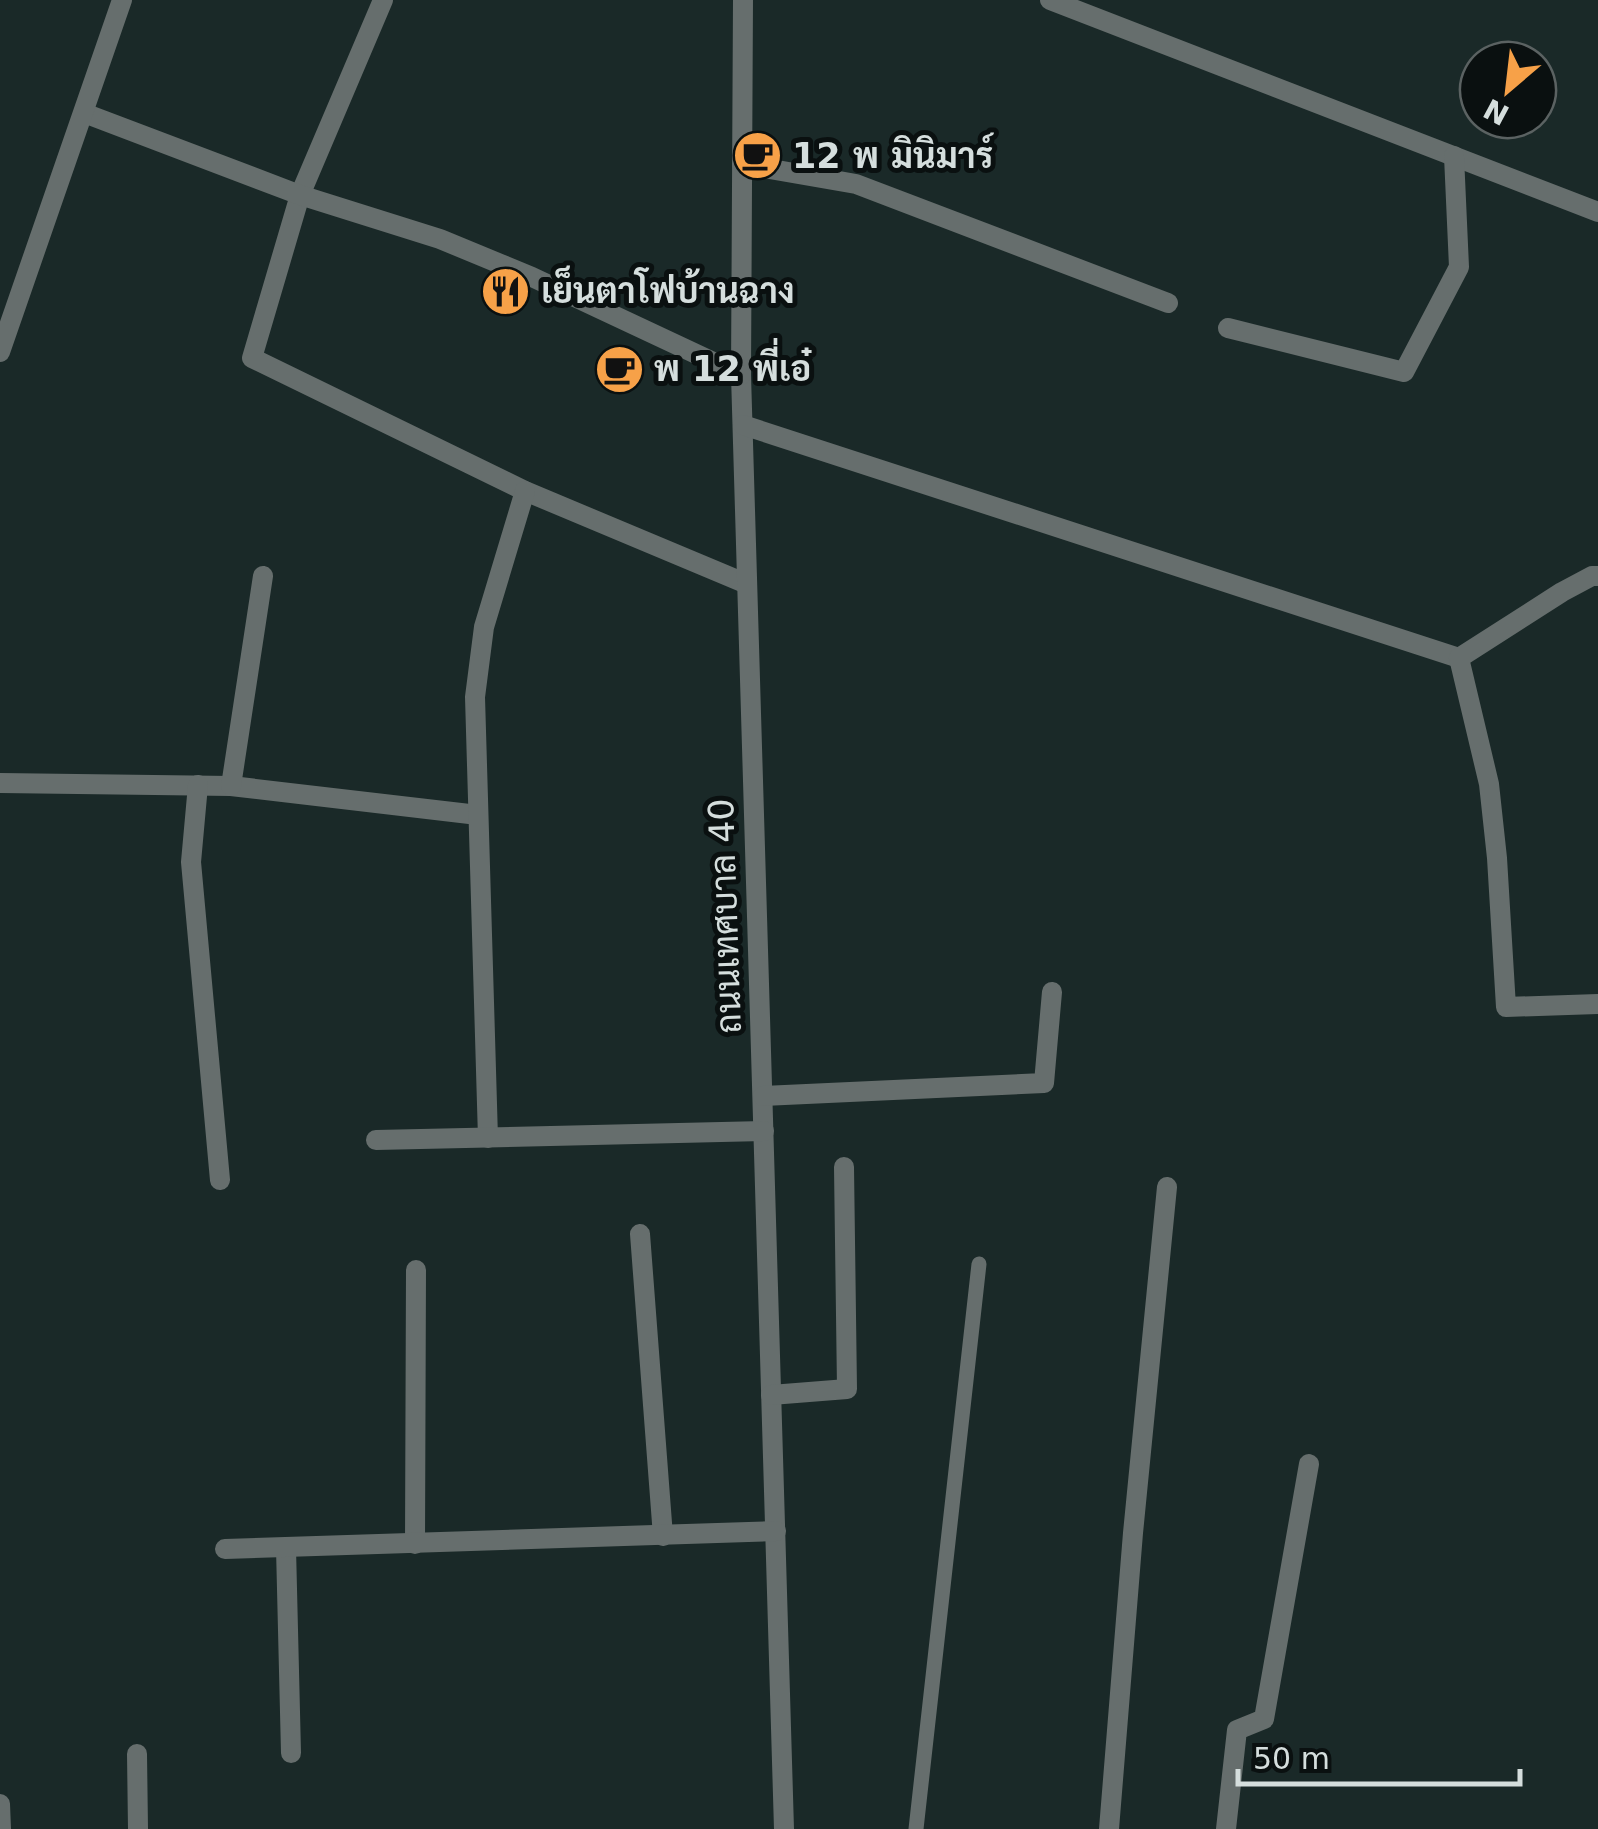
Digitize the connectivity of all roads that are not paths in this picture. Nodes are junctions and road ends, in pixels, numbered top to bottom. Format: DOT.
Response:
graph roads {
  1 [pos="122,0"];
  2 [pos="383,0"];
  3 [pos="743,0"];
  4 [pos="1055,1"];
  5 [pos="84,113"];
  6 [pos="1454,156"];
  7 [pos="742,164"];
  8 [pos="300,196"];
  9 [pos="1598,212"];
  10 [pos="1168,303"];
  11 [pos="1228,328"];
  12 [pos="0,352"];
  13 [pos="741,375"];
  14 [pos="743,425"];
  15 [pos="525,491"];
  16 [pos="264,576"];
  17 [pos="1598,576"];
  18 [pos="748,584"];
  19 [pos="1459,658"];
  20 [pos="0,784"];
  21 [pos="198,786"];
  22 [pos="230,786"];
  23 [pos="478,814"];
  24 [pos="1052,992"];
  25 [pos="1598,1004"];
  26 [pos="763,1096"];
  27 [pos="764,1132"];
  28 [pos="488,1138"];
  29 [pos="376,1140"];
  30 [pos="844,1166"];
  31 [pos="220,1180"];
  32 [pos="1168,1187"];
  33 [pos="640,1234"];
  34 [pos="979,1264"];
  35 [pos="416,1270"];
  36 [pos="772,1395"];
  37 [pos="1308,1464"];
  38 [pos="776,1531"];
  39 [pos="662,1536"];
  40 [pos="415,1544"];
  41 [pos="286,1548"];
  42 [pos="225,1549"];
  43 [pos="291,1753"];
  44 [pos="137,1754"];
  45 [pos="0,1804"];
  46 [pos="1,1829"];
  47 [pos="138,1829"];
  48 [pos="784,1829"];
  49 [pos="916,1829"];
  50 [pos="1109,1829"];
  51 [pos="1226,1829"];
  1 -- 5 [label="street"];
  2 -- 8 [label="street"];
  3 -- 7 [label="street, ถนนเทศบาล 40"];
  4 -- 6 [label="street"];
  5 -- 8 [label="street"];
  5 -- 12 [label="street"];
  6 -- 9 [label="street"];
  6 -- 11 [label="street"];
  7 -- 10 [label="street"];
  7 -- 13 [label="street, ถนนเทศบาล 40"];
  8 -- 13 [label="street"];
  8 -- 15 [label="street"];
  13 -- 14 [label="street, ถนนเทศบาล 40"];
  14 -- 18 [label="street, ถนนเทศบาล 40"];
  14 -- 19 [label="street"];
  15 -- 18 [label="street"];
  15 -- 23 [label="street"];
  16 -- 22 [label="street"];
  17 -- 19 [label="street"];
  18 -- 26 [label="street, ถนนเทศบาล 40"];
  19 -- 25 [label="street"];
  20 -- 21 [label="street"];
  21 -- 22 [label="street"];
  21 -- 31 [label="street"];
  22 -- 23 [label="street"];
  23 -- 28 [label="street"];
  24 -- 26 [label="street"];
  26 -- 27 [label="street, ถนนเทศบาล 40"];
  27 -- 28 [label="street"];
  27 -- 36 [label="street, ถนนเทศบาล 40"];
  28 -- 29 [label="street"];
  30 -- 36 [label="street"];
  32 -- 50 [label="street"];
  33 -- 39 [label="street"];
  34 -- 49 [label="lane"];
  35 -- 40 [label="street"];
  36 -- 38 [label="street, ถนนเทศบาล 40"];
  37 -- 51 [label="street"];
  38 -- 39 [label="street"];
  38 -- 48 [label="street, ถนนเทศบาล 40"];
  39 -- 40 [label="street"];
  40 -- 41 [label="street"];
  41 -- 42 [label="street"];
  41 -- 43 [label="street"];
  44 -- 47 [label="street"];
  45 -- 46 [label="street"];
}
